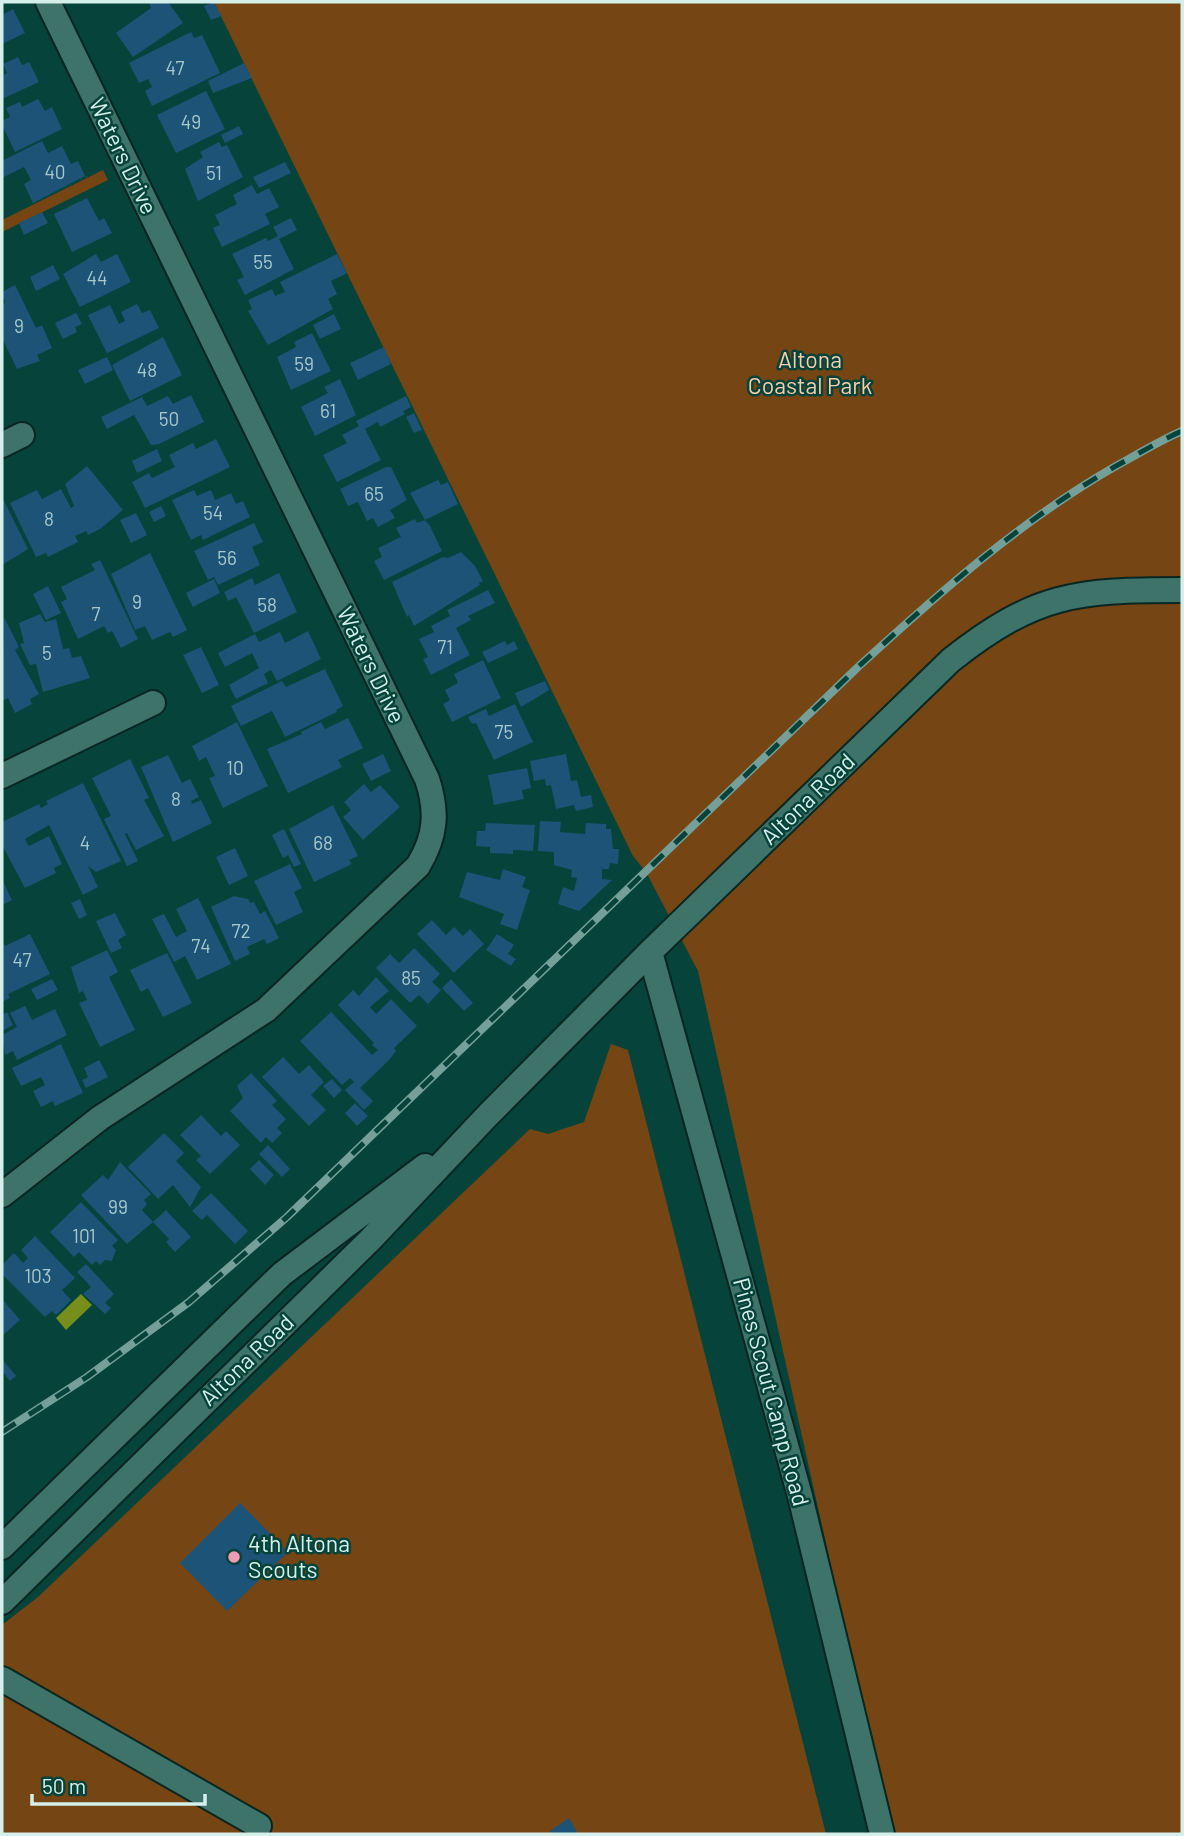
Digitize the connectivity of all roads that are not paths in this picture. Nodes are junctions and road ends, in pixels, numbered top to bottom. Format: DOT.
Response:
graph roads {
  1 [pos="48,2"];
  2 [pos="1182,590"];
  3 [pos="153,703"];
  4 [pos="2,776"];
  5 [pos="650,952"];
  6 [pos="488,1115"];
  7 [pos="5,1183"];
  8 [pos="2,1547"];
  9 [pos="2,1602"];
  10 [pos="2,1679"];
  11 [pos="259,1826"];
  12 [pos="882,1834"];
  1 -- 7 [label="street, Waters Drive"];
  2 -- 5 [label="street, Altona Road"];
  3 -- 4 [label="street"];
  5 -- 6 [label="street, Altona Road"];
  5 -- 12 [label="street, Pines Scout Camp Road"];
  6 -- 8 [label="street, Altona Road"];
  6 -- 9 [label="street, Altona Road"];
  10 -- 11 [label="street"];
}
